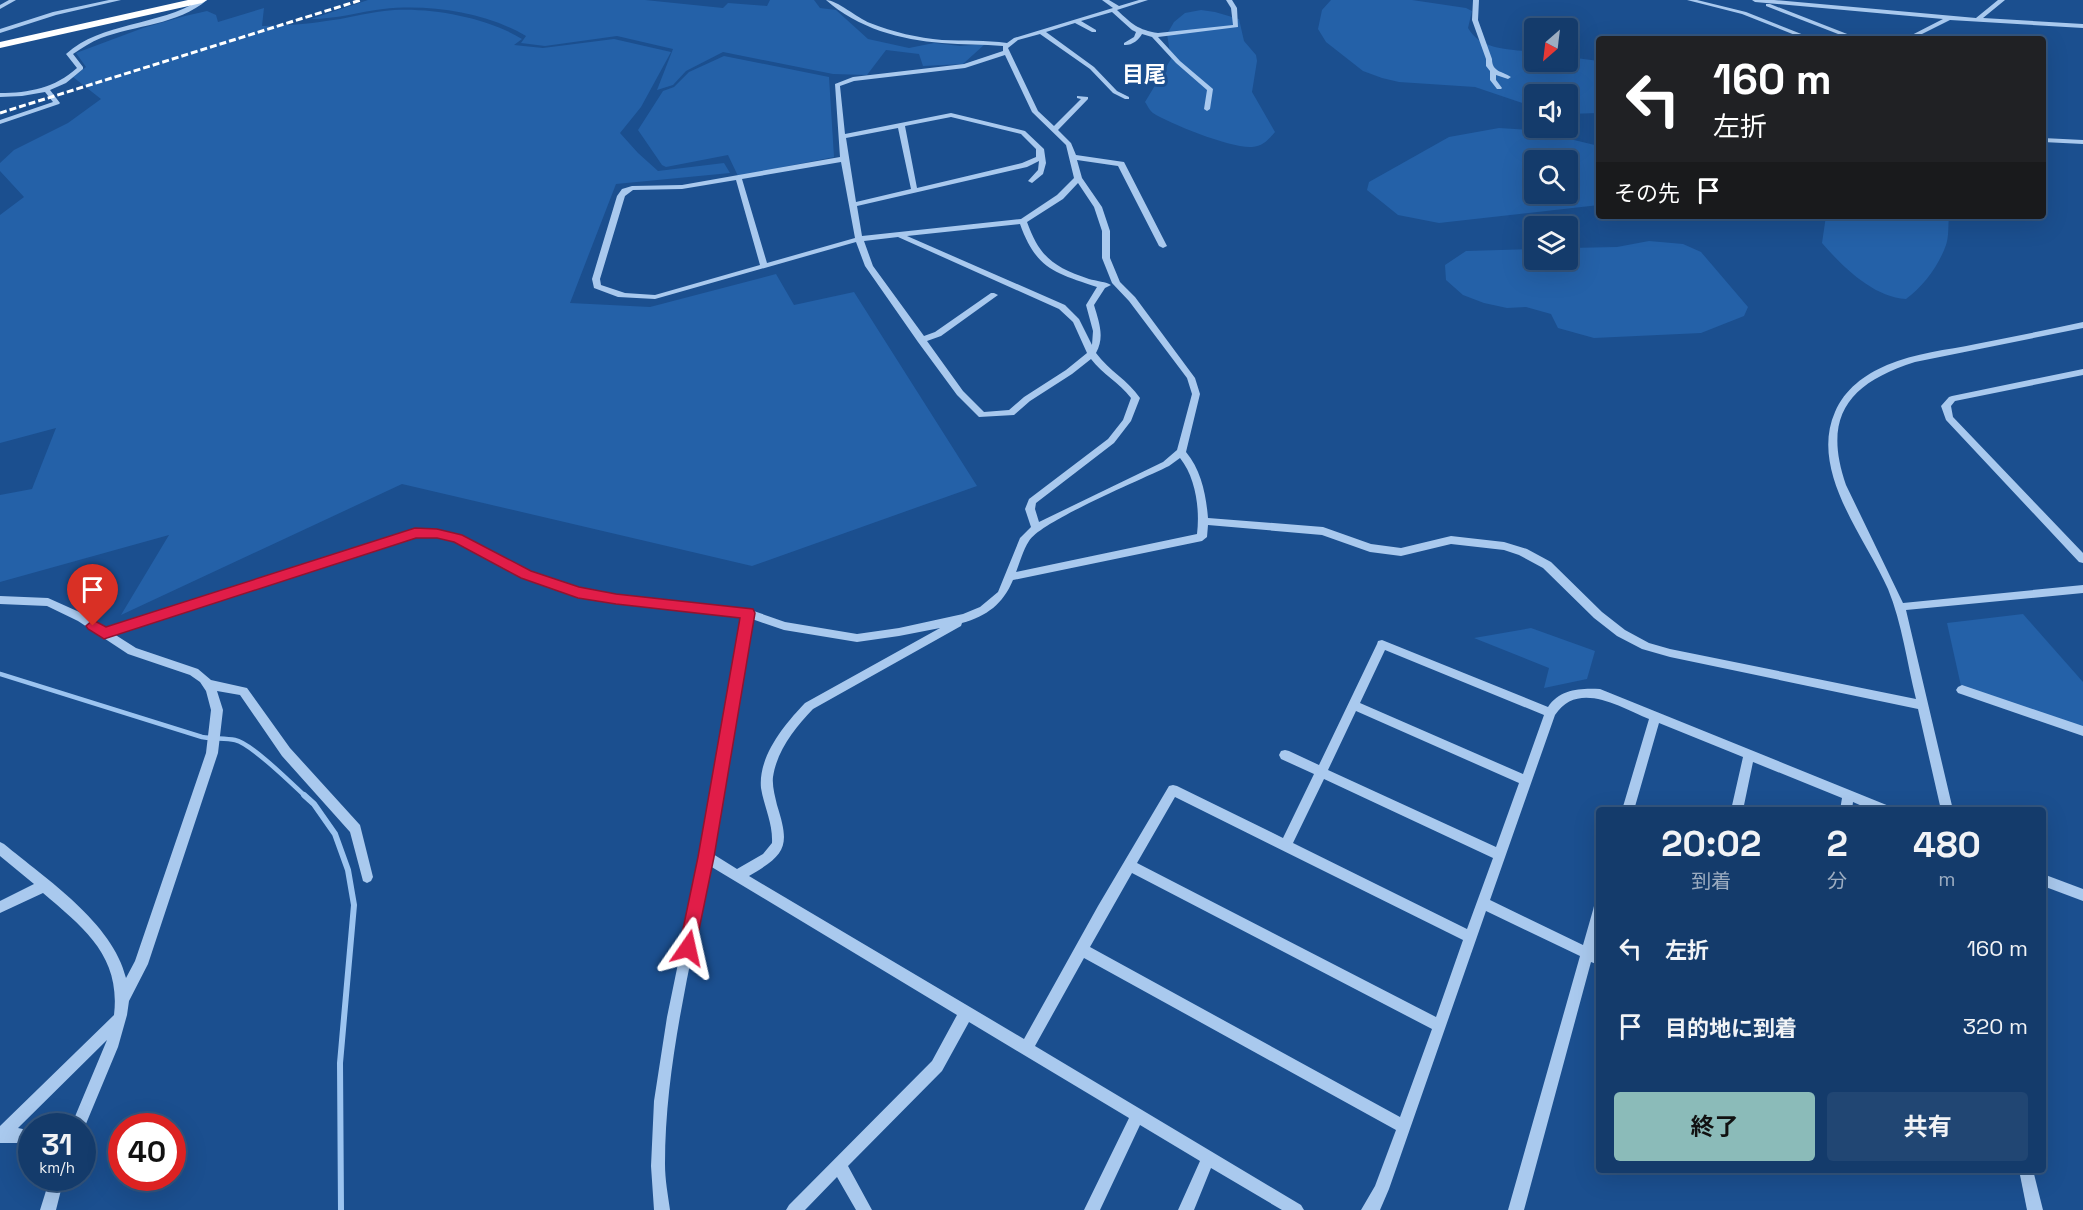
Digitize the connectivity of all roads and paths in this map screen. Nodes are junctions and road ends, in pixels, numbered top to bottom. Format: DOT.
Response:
graph roads {
  1 [pos="11,0"];
  2 [pos="118,0"];
  3 [pos="203,0"];
  4 [pos="829,0"];
  5 [pos="1105,0"];
  6 [pos="1145,0"];
  7 [pos="1229,0"];
  8 [pos="1476,0"];
  9 [pos="1690,0"];
  10 [pos="1756,0"];
  11 [pos="2002,0"];
  12 [pos="0,7"];
  13 [pos="1116,10"];
  14 [pos="1948,18"];
  15 [pos="1978,19"];
  16 [pos="1077,22"];
  17 [pos="2083,26"];
  18 [pos="0,31"];
  19 [pos="1094,31"];
  20 [pos="1140,31"];
  21 [pos="1042,32"];
  22 [pos="1149,33"];
  23 [pos="1158,35"];
  24 [pos="1803,36"];
  25 [pos="1849,36"];
  26 [pos="1913,36"];
  27 [pos="1126,44"];
  28 [pos="0,45"];
  29 [pos="1006,48"];
  30 [pos="1176,50"];
  31 [pos="1493,71"];
  32 [pos="1508,77"];
  33 [pos="1499,88"];
  34 [pos="46,90"];
  35 [pos="0,94"];
  36 [pos="1079,96"];
  37 [pos="1127,98"];
  38 [pos="1207,109"];
  39 [pos="0,122"];
  40 [pos="901,125"];
  41 [pos="1054,129"];
  42 [pos="842,137"];
  43 [pos="2046,140"];
  44 [pos="2083,142"];
  45 [pos="1041,155"];
  46 [pos="1074,157"];
  47 [pos="844,159"];
  48 [pos="1078,178"];
  49 [pos="739,179"];
  50 [pos="1032,181"];
  51 [pos="914,189"];
  52 [pos="853,205"];
  53 [pos="1023,221"];
  54 [pos="900,236"];
  55 [pos="859,239"];
  56 [pos="1163,246"];
  57 [pos="764,266"];
  58 [pos="1116,283"];
  59 [pos="1102,286"];
  60 [pos="994,295"];
  61 [pos="2083,326"];
  62 [pos="921,340"];
  63 [pos="1091,354"];
  64 [pos="2083,372"];
  65 [pos="1181,452"];
  66 [pos="1205,521"];
  67 [pos="1036,528"];
  68 [pos="2083,558"];
  69 [pos="1009,577"];
  70 [pos="2083,589"];
  71 [pos="0,600"];
  72 [pos="1899,608"];
  73 [pos="748,613"];
  74 [pos="965,618"];
  75 [pos="104,633"];
  76 [pos="207,684"];
  77 [pos="1962,690"];
  78 [pos="1353,705"];
  79 [pos="1921,705"];
  80 [pos="1550,713"];
  81 [pos="1655,716"];
  82 [pos="2083,731"];
  83 [pos="1285,755"];
  84 [pos="1749,755"];
  85 [pos="1321,772"];
  86 [pos="1526,781"];
  87 [pos="1848,795"];
  88 [pos="1629,807"];
  89 [pos="1738,807"];
  90 [pos="1846,807"];
  91 [pos="1878,807"];
  92 [pos="1946,807"];
  93 [pos="1286,846"];
  94 [pos="0,848"];
  95 [pos="1500,855"];
  96 [pos="706,857"];
  97 [pos="1129,865"];
  98 [pos="737,876"];
  99 [pos="367,877"];
  100 [pos="2046,881"];
  101 [pos="44,886"];
  102 [pos="2083,895"];
  103 [pos="1483,903"];
  104 [pos="0,907"];
  105 [pos="1596,933"];
  106 [pos="1471,936"];
  107 [pos="1081,950"];
  108 [pos="1593,956"];
  109 [pos="122,1000"];
  110 [pos="966,1013"];
  111 [pos="119,1018"];
  112 [pos="1440,1026"];
  113 [pos="1026,1049"];
  114 [pos="84,1113"];
  115 [pos="1137,1116"];
  116 [pos="1404,1127"];
  117 [pos="0,1135"];
  118 [pos="18,1136"];
  119 [pos="1208,1158"];
  120 [pos="838,1164"];
  121 [pos="2027,1173"];
  122 [pos="52,1191"];
  123 [pos="1376,1208"];
  124 [pos="48,1210"];
  125 [pos="662,1210"];
  126 [pos="794,1210"];
  127 [pos="864,1210"];
  128 [pos="1092,1210"];
  129 [pos="1186,1210"];
  130 [pos="1296,1210"];
  131 [pos="1516,1210"];
  132 [pos="2035,1210"];
  1 -- 12 [label="street"];
  2 -- 18 [label="street"];
  3 -- 28 [label="highway"];
  3 -- 34 [label="street"];
  4 -- 29 [label="street"];
  5 -- 13 [label="street"];
  6 -- 13 [label="street"];
  7 -- 23 [label="street"];
  8 -- 31 [label="street"];
  9 -- 24 [label="street"];
  10 -- 14 [label="street"];
  10 -- 25 [label="street"];
  11 -- 15 [label="street"];
  13 -- 16 [label="street"];
  13 -- 20 [label="street"];
  14 -- 15 [label="street"];
  14 -- 26 [label="street"];
  15 -- 17 [label="street"];
  16 -- 19 [label="street"];
  16 -- 21 [label="street"];
  20 -- 22 [label="street"];
  20 -- 27 [label="street"];
  21 -- 29 [label="street"];
  21 -- 37 [label="street"];
  22 -- 23 [label="street"];
  22 -- 38 [label="street"];
  23 -- 30 [label="street"];
  29 -- 41 [label="street"];
  29 -- 42 [label="street"];
  31 -- 32 [label="street"];
  31 -- 33 [label="street"];
  34 -- 35 [label="street"];
  34 -- 39 [label="street"];
  36 -- 41 [label="street"];
  40 -- 42 [label="street"];
  40 -- 45 [label="street"];
  40 -- 51 [label="street"];
  41 -- 46 [label="street"];
  42 -- 47 [label="street"];
  43 -- 44 [label="street"];
  45 -- 50 [label="street"];
  45 -- 51 [label="street"];
  46 -- 48 [label="street"];
  46 -- 56 [label="street"];
  47 -- 49 [label="street"];
  47 -- 52 [label="street"];
  48 -- 53 [label="street"];
  48 -- 58 [label="street"];
  49 -- 57 [label="street"];
  49 -- 57 [label="street"];
  51 -- 52 [label="street"];
  52 -- 55 [label="street"];
  53 -- 54 [label="street"];
  53 -- 59 [label="street"];
  54 -- 55 [label="street"];
  54 -- 63 [label="street"];
  55 -- 57 [label="street"];
  55 -- 62 [label="street"];
  58 -- 59 [label="street"];
  58 -- 65 [label="street"];
  59 -- 63 [label="street"];
  60 -- 62 [label="street"];
  61 -- 72 [label="street"];
  62 -- 63 [label="street"];
  63 -- 67 [label="street"];
  64 -- 68 [label="street"];
  65 -- 66 [label="street"];
  65 -- 67 [label="street"];
  66 -- 69 [label="street"];
  66 -- 79 [label="street"];
  67 -- 69 [label="street"];
  69 -- 74 [label="street"];
  70 -- 72 [label="street"];
  71 -- 75 [label="street"];
  72 -- 79 [label="street"];
  73 -- 74 [label="street"];
  73 -- 75 [label="street"];
  73 -- 96 [label="street"];
  74 -- 98 [label="street"];
  75 -- 76 [label="street"];
  76 -- 99 [label="street"];
  76 -- 109 [label="street"];
  77 -- 82 [label="street"];
  78 -- 80 [label="street"];
  78 -- 85 [label="street"];
  78 -- 86 [label="street"];
  79 -- 92 [label="street"];
  80 -- 81 [label="street"];
  80 -- 86 [label="street"];
  81 -- 84 [label="street"];
  81 -- 88 [label="street"];
  83 -- 85 [label="street"];
  84 -- 87 [label="street"];
  84 -- 89 [label="street"];
  85 -- 93 [label="street"];
  85 -- 95 [label="street"];
  86 -- 95 [label="street"];
  87 -- 90 [label="street"];
  87 -- 91 [label="street"];
  93 -- 97 [label="street"];
  93 -- 106 [label="street"];
  94 -- 101 [label="street"];
  95 -- 103 [label="street"];
  96 -- 98 [label="street"];
  96 -- 125 [label="street"];
  97 -- 107 [label="street"];
  97 -- 112 [label="street"];
  98 -- 110 [label="street"];
  100 -- 102 [label="street"];
  101 -- 104 [label="street"];
  101 -- 109 [label="street"];
  103 -- 106 [label="street"];
  103 -- 108 [label="street"];
  105 -- 108 [label="street"];
  106 -- 112 [label="street"];
  107 -- 113 [label="street"];
  107 -- 116 [label="street"];
  108 -- 131 [label="street"];
  109 -- 111 [label="street"];
  110 -- 113 [label="street"];
  110 -- 120 [label="street"];
  111 -- 114 [label="street"];
  111 -- 117 [label="street"];
  112 -- 116 [label="street"];
  113 -- 115 [label="street"];
  115 -- 119 [label="street"];
  115 -- 128 [label="street"];
  116 -- 123 [label="street"];
  117 -- 118 [label="street"];
  119 -- 129 [label="street"];
  119 -- 130 [label="street"];
  120 -- 126 [label="street"];
  120 -- 127 [label="street"];
  121 -- 132 [label="street"];
  122 -- 124 [label="street"];
}
